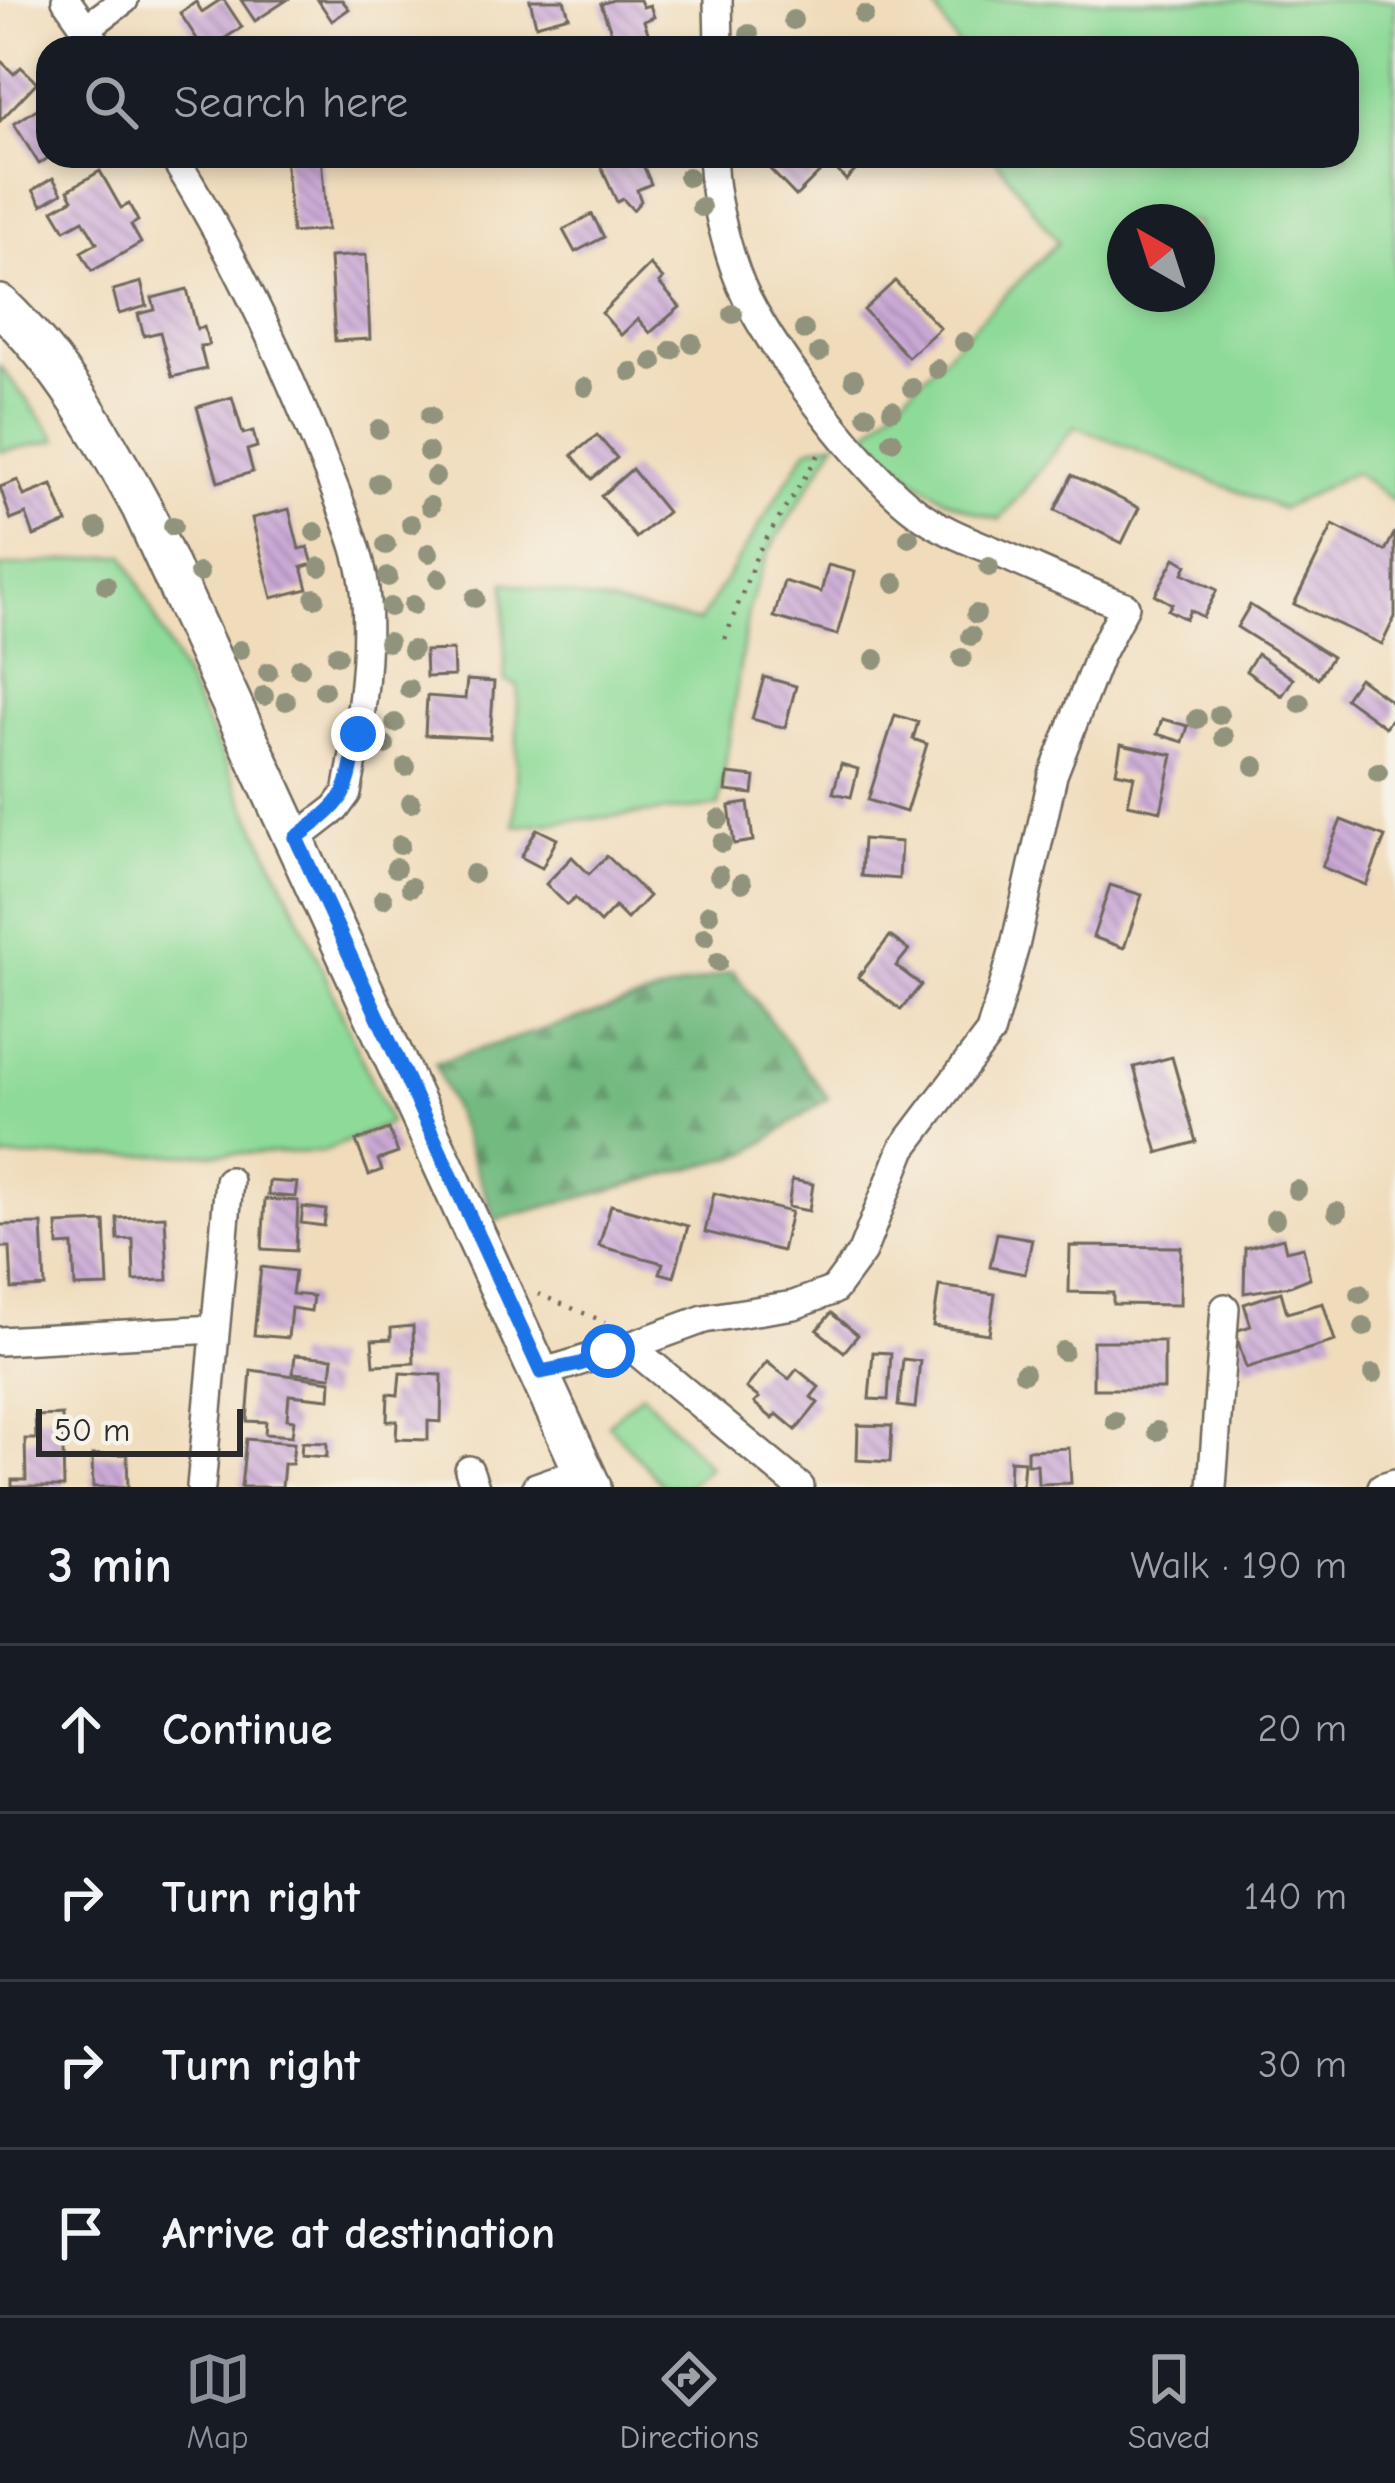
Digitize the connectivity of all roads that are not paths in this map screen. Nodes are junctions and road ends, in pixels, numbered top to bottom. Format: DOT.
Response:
graph roads {
  1 [pos="66,0"];
  2 [pos="124,0"];
  3 [pos="718,0"];
  4 [pos="92,36"];
  5 [pos="95,36"];
  6 [pos="718,36"];
  7 [pos="180,168"];
  8 [pos="714,168"];
  9 [pos="0,305"];
  10 [pos="296,838"];
  11 [pos="230,1181"];
  12 [pos="1225,1309"];
  13 [pos="215,1329"];
  14 [pos="0,1341"];
  15 [pos="630,1346"];
  16 [pos="541,1372"];
  17 [pos="588,1478"];
  18 [pos="1395,1484"];
  19 [pos="201,1487"];
  20 [pos="536,1487"];
  21 [pos="800,1487"];
  22 [pos="1212,1487"];
  23 [pos="1382,1487"];
  1 -- 4 [label="street"];
  2 -- 5 [label="street"];
  3 -- 6 [label="street"];
  7 -- 10 [label="street"];
  8 -- 15 [label="street"];
  9 -- 10 [label="main road"];
  10 -- 16 [label="main road"];
  11 -- 13 [label="street"];
  12 -- 22 [label="street"];
  13 -- 14 [label="street"];
  13 -- 19 [label="street"];
  15 -- 16 [label="street"];
  15 -- 21 [label="street"];
  16 -- 17 [label="main road"];
  17 -- 20 [label="street"];
  18 -- 23 [label="street"];
}
